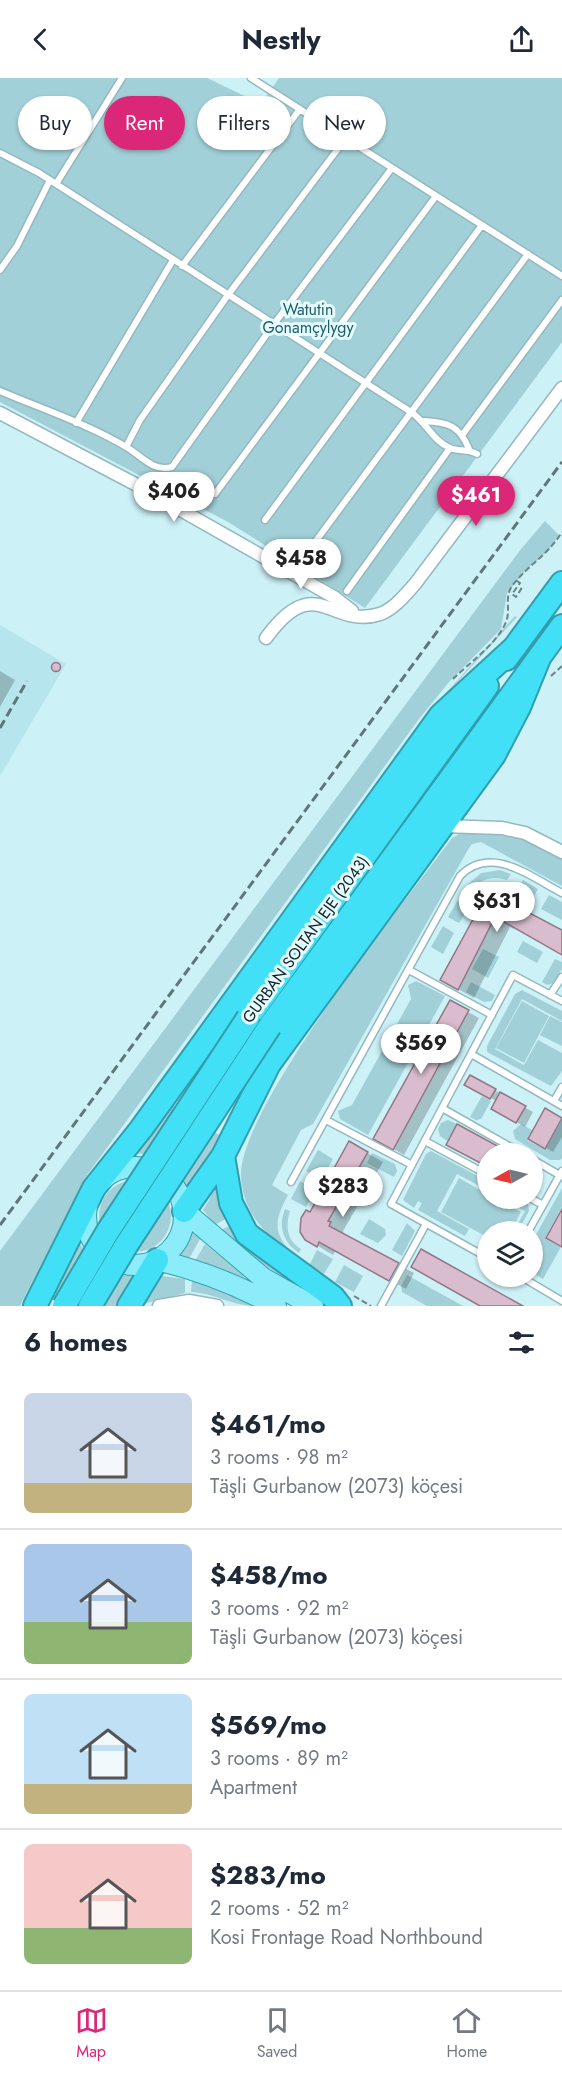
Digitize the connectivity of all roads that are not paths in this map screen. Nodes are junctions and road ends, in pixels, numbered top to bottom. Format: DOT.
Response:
graph roads {
  1 [pos="122,78"];
  2 [pos="251,78"];
  3 [pos="300,109"];
  4 [pos="303,111"];
  5 [pos="337,150"];
  6 [pos="364,150"];
  7 [pos="0,153"];
  8 [pos="392,168"];
  9 [pos="53,182"];
  10 [pos="436,196"];
  11 [pos="482,225"];
  12 [pos="528,254"];
  13 [pos="173,260"];
  14 [pos="182,266"];
  15 [pos="0,270"];
  16 [pos="562,276"];
  17 [pos="228,295"];
  18 [pos="562,300"];
  19 [pos="274,324"];
  20 [pos="320,354"];
  21 [pos="366,383"];
  22 [pos="562,388"];
  23 [pos="0,391"];
  24 [pos="411,412"];
  25 [pos="0,413"];
  26 [pos="424,421"];
  27 [pos="76,423"];
  28 [pos="463,434"];
  29 [pos="126,447"];
  30 [pos="450,448"];
  31 [pos="469,449"];
  32 [pos="477,454"];
  33 [pos="215,494"];
  34 [pos="265,520"];
  35 [pos="308,553"];
  36 [pos="562,583"];
  37 [pos="347,591"];
  38 [pos="359,616"];
  39 [pos="562,626"];
  40 [pos="266,638"];
  41 [pos="515,647"];
  42 [pos="539,658"];
  43 [pos="443,826"];
  44 [pos="562,852"];
  45 [pos="562,893"];
  46 [pos="409,970"];
  47 [pos="562,977"];
  48 [pos="550,995"];
  49 [pos="562,1001"];
  50 [pos="492,1015"];
  51 [pos="471,1054"];
  52 [pos="562,1087"];
  53 [pos="554,1101"];
  54 [pos="562,1106"];
  55 [pos="442,1108"];
  56 [pos="327,1120"];
  57 [pos="425,1141"];
  58 [pos="504,1143"];
  59 [pos="223,1156"];
  60 [pos="412,1165"];
  61 [pos="543,1165"];
  62 [pos="477,1169"];
  63 [pos="561,1174"];
  64 [pos="291,1182"];
  65 [pos="94,1188"];
  66 [pos="543,1205"];
  67 [pos="184,1211"];
  68 [pos="426,1224"];
  69 [pos="477,1252"];
  70 [pos="157,1260"];
  71 [pos="539,1287"];
  72 [pos="562,1300"];
  73 [pos="337,1302"];
  74 [pos="35,1306"];
  75 [pos="64,1306"];
  76 [pos="90,1306"];
  77 [pos="129,1306"];
  78 [pos="159,1306"];
  79 [pos="217,1306"];
  80 [pos="276,1306"];
  81 [pos="381,1306"];
  1 -- 9 [label="lane"];
  2 -- 3 [label="lane"];
  3 -- 4 [label="lane"];
  3 -- 14 [label="lane"];
  5 -- 17 [label="lane"];
  6 -- 8 [label="lane"];
  7 -- 9 [label="lane"];
  8 -- 10 [label="lane"];
  8 -- 19 [label="lane"];
  9 -- 13 [label="lane"];
  9 -- 15 [label="lane"];
  10 -- 11 [label="lane"];
  10 -- 20 [label="lane"];
  11 -- 12 [label="lane"];
  11 -- 21 [label="lane"];
  12 -- 16 [label="lane"];
  12 -- 24 [label="lane"];
  13 -- 14 [label="lane"];
  13 -- 27 [label="lane"];
  14 -- 17 [label="lane"];
  17 -- 19 [label="lane"];
  17 -- 29 [label="lane"];
  18 -- 28 [label="lane"];
  19 -- 20 [label="lane"];
  19 -- 29 [label="lane"];
  20 -- 21 [label="lane"];
  20 -- 33 [label="lane"];
  21 -- 24 [label="lane"];
  21 -- 34 [label="lane"];
  22 -- 38 [label="street"];
  23 -- 27 [label="lane"];
  24 -- 26 [label="lane"];
  24 -- 35 [label="lane"];
  25 -- 38 [label="street"];
  26 -- 28 [label="lane"];
  26 -- 30 [label="lane"];
  27 -- 29 [label="lane"];
  28 -- 31 [label="lane"];
  30 -- 31 [label="lane"];
  30 -- 37 [label="lane"];
  31 -- 32 [label="lane"];
  36 -- 41 [label="highway, GURBAN SOLTAN EJE (2043)"];
  38 -- 40 [label="street"];
  39 -- 42 [label="highway, GURBAN SOLTAN EJE (2043)"];
  41 -- 65 [label="highway"];
  41 -- 75 [label="highway, GURBAN SOLTAN EJE (2043), bridge"];
  42 -- 43 [label="highway"];
  42 -- 76 [label="highway, GURBAN SOLTAN EJE (2043), bridge"];
  43 -- 44 [label="street"];
  43 -- 59 [label="highway"];
  45 -- 46 [label="lane"];
  46 -- 50 [label="lane"];
  46 -- 56 [label="lane"];
  47 -- 48 [label="lane"];
  48 -- 49 [label="lane"];
  48 -- 50 [label="lane"];
  50 -- 51 [label="lane"];
  51 -- 53 [label="lane"];
  51 -- 55 [label="lane"];
  52 -- 53 [label="lane"];
  53 -- 54 [label="lane"];
  55 -- 57 [label="lane"];
  55 -- 58 [label="lane"];
  56 -- 60 [label="lane"];
  56 -- 64 [label="lane"];
  57 -- 60 [label="lane"];
  57 -- 62 [label="lane"];
  59 -- 67 [label="highway"];
  59 -- 73 [label="highway"];
  60 -- 68 [label="lane"];
  61 -- 63 [label="lane"];
  63 -- 66 [label="lane"];
  65 -- 67 [label="main road"];
  65 -- 70 [label="main road"];
  65 -- 74 [label="highway"];
  67 -- 70 [label="main road"];
  67 -- 73 [label="main road"];
  68 -- 69 [label="lane"];
  68 -- 81 [label="lane"];
  70 -- 77 [label="highway"];
  70 -- 80 [label="main road"];
  71 -- 72 [label="lane"];
  78 -- 79 [label="street"];
}
